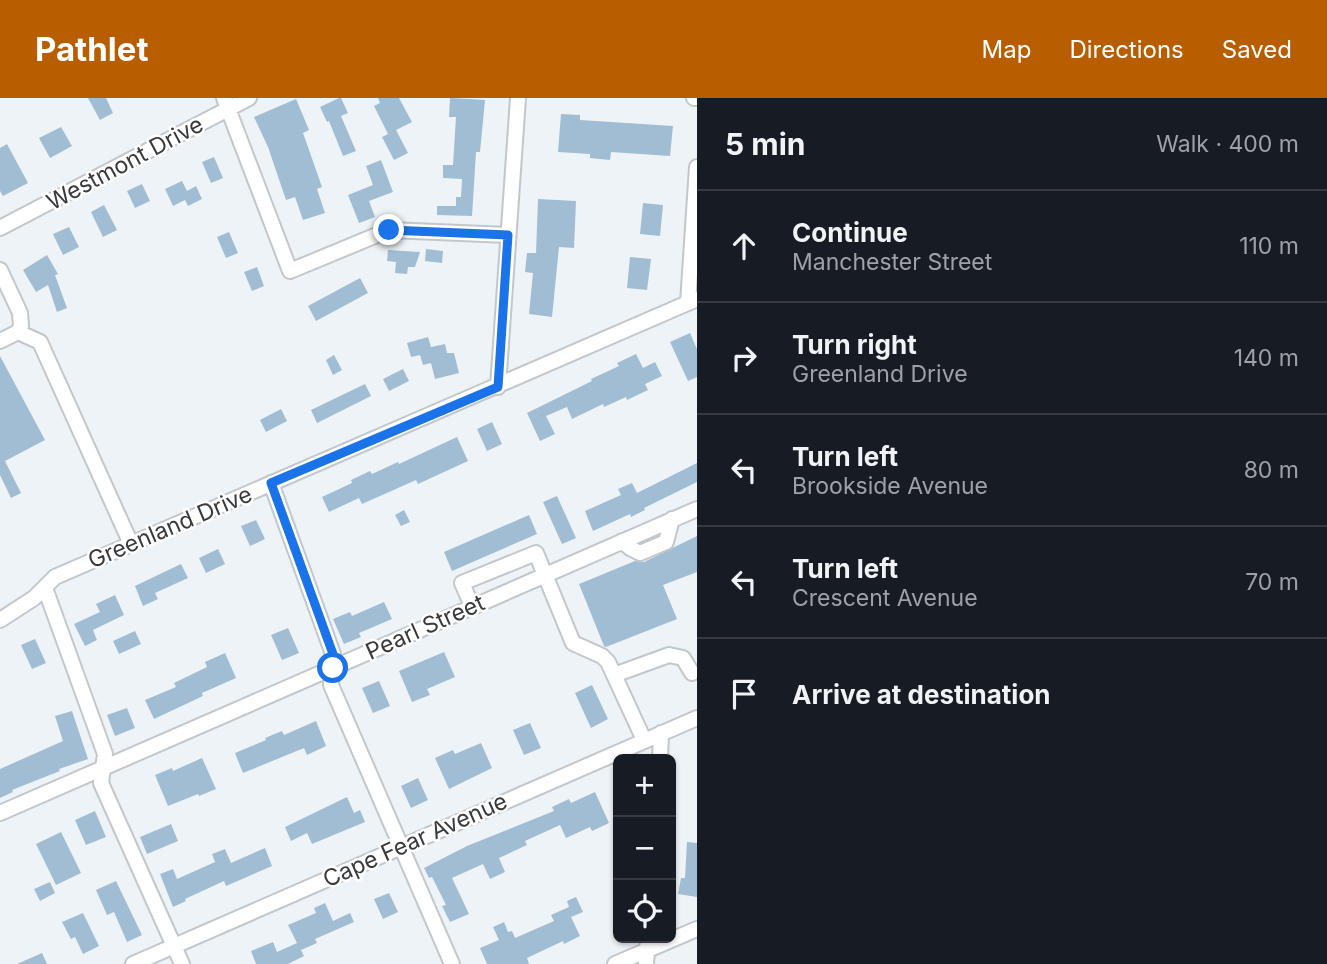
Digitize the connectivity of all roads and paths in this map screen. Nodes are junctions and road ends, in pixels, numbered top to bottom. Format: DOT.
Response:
graph roads {
  1 [pos="249,98"];
  2 [pos="518,98"];
  3 [pos="226,103"];
  4 [pos="697,167"];
  5 [pos="0,228"];
  6 [pos="508,235"];
  7 [pos="0,270"];
  8 [pos="693,301"];
  9 [pos="18,332"];
  10 [pos="0,341"];
  11 [pos="498,387"];
  12 [pos="271,483"];
  13 [pos="697,509"];
  14 [pos="131,544"];
  15 [pos="544,575"];
  16 [pos="45,588"];
  17 [pos="472,607"];
  18 [pos="0,620"];
  19 [pos="333,668"];
  20 [pos="692,673"];
  21 [pos="614,675"];
  22 [pos="697,718"];
  23 [pos="661,733"];
  24 [pos="645,740"];
  25 [pos="660,754"];
  26 [pos="104,768"];
  27 [pos="0,813"];
  28 [pos="401,846"];
  29 [pos="697,929"];
  30 [pos="174,946"];
  31 [pos="647,951"];
  32 [pos="133,964"];
  33 [pos="182,964"];
  34 [pos="452,964"];
  35 [pos="615,964"];
  1 -- 3 [label="street, Westmont Drive"];
  2 -- 6 [label="street"];
  3 -- 5 [label="street, Westmont Drive"];
  3 -- 6 [label="street"];
  4 -- 8 [label="street"];
  6 -- 11 [label="street"];
  7 -- 9 [label="street"];
  8 -- 11 [label="street, Greenland Drive"];
  9 -- 10 [label="street"];
  9 -- 14 [label="street"];
  11 -- 12 [label="street, Greenland Drive"];
  12 -- 14 [label="street, Greenland Drive"];
  12 -- 19 [label="street"];
  13 -- 15 [label="street, Pearl Street"];
  14 -- 16 [label="street, Greenland Drive"];
  15 -- 17 [label="street, Pearl Street"];
  15 -- 17 [label="street"];
  15 -- 21 [label="street"];
  16 -- 18 [label="street, Greenland Drive"];
  16 -- 26 [label="street"];
  17 -- 19 [label="street, Pearl Street"];
  19 -- 26 [label="street, Pearl Street"];
  19 -- 28 [label="street"];
  20 -- 21 [label="street"];
  21 -- 24 [label="street"];
  22 -- 23 [label="street, Cape Fear Avenue"];
  23 -- 24 [label="street, Cape Fear Avenue"];
  23 -- 25 [label="street"];
  24 -- 28 [label="street, Cape Fear Avenue"];
  26 -- 27 [label="street, Pearl Street"];
  26 -- 30 [label="street"];
  28 -- 30 [label="street, Cape Fear Avenue"];
  28 -- 34 [label="street"];
  29 -- 31 [label="street"];
  30 -- 32 [label="street, Cape Fear Avenue"];
  30 -- 33 [label="street"];
  31 -- 35 [label="street"];
}
